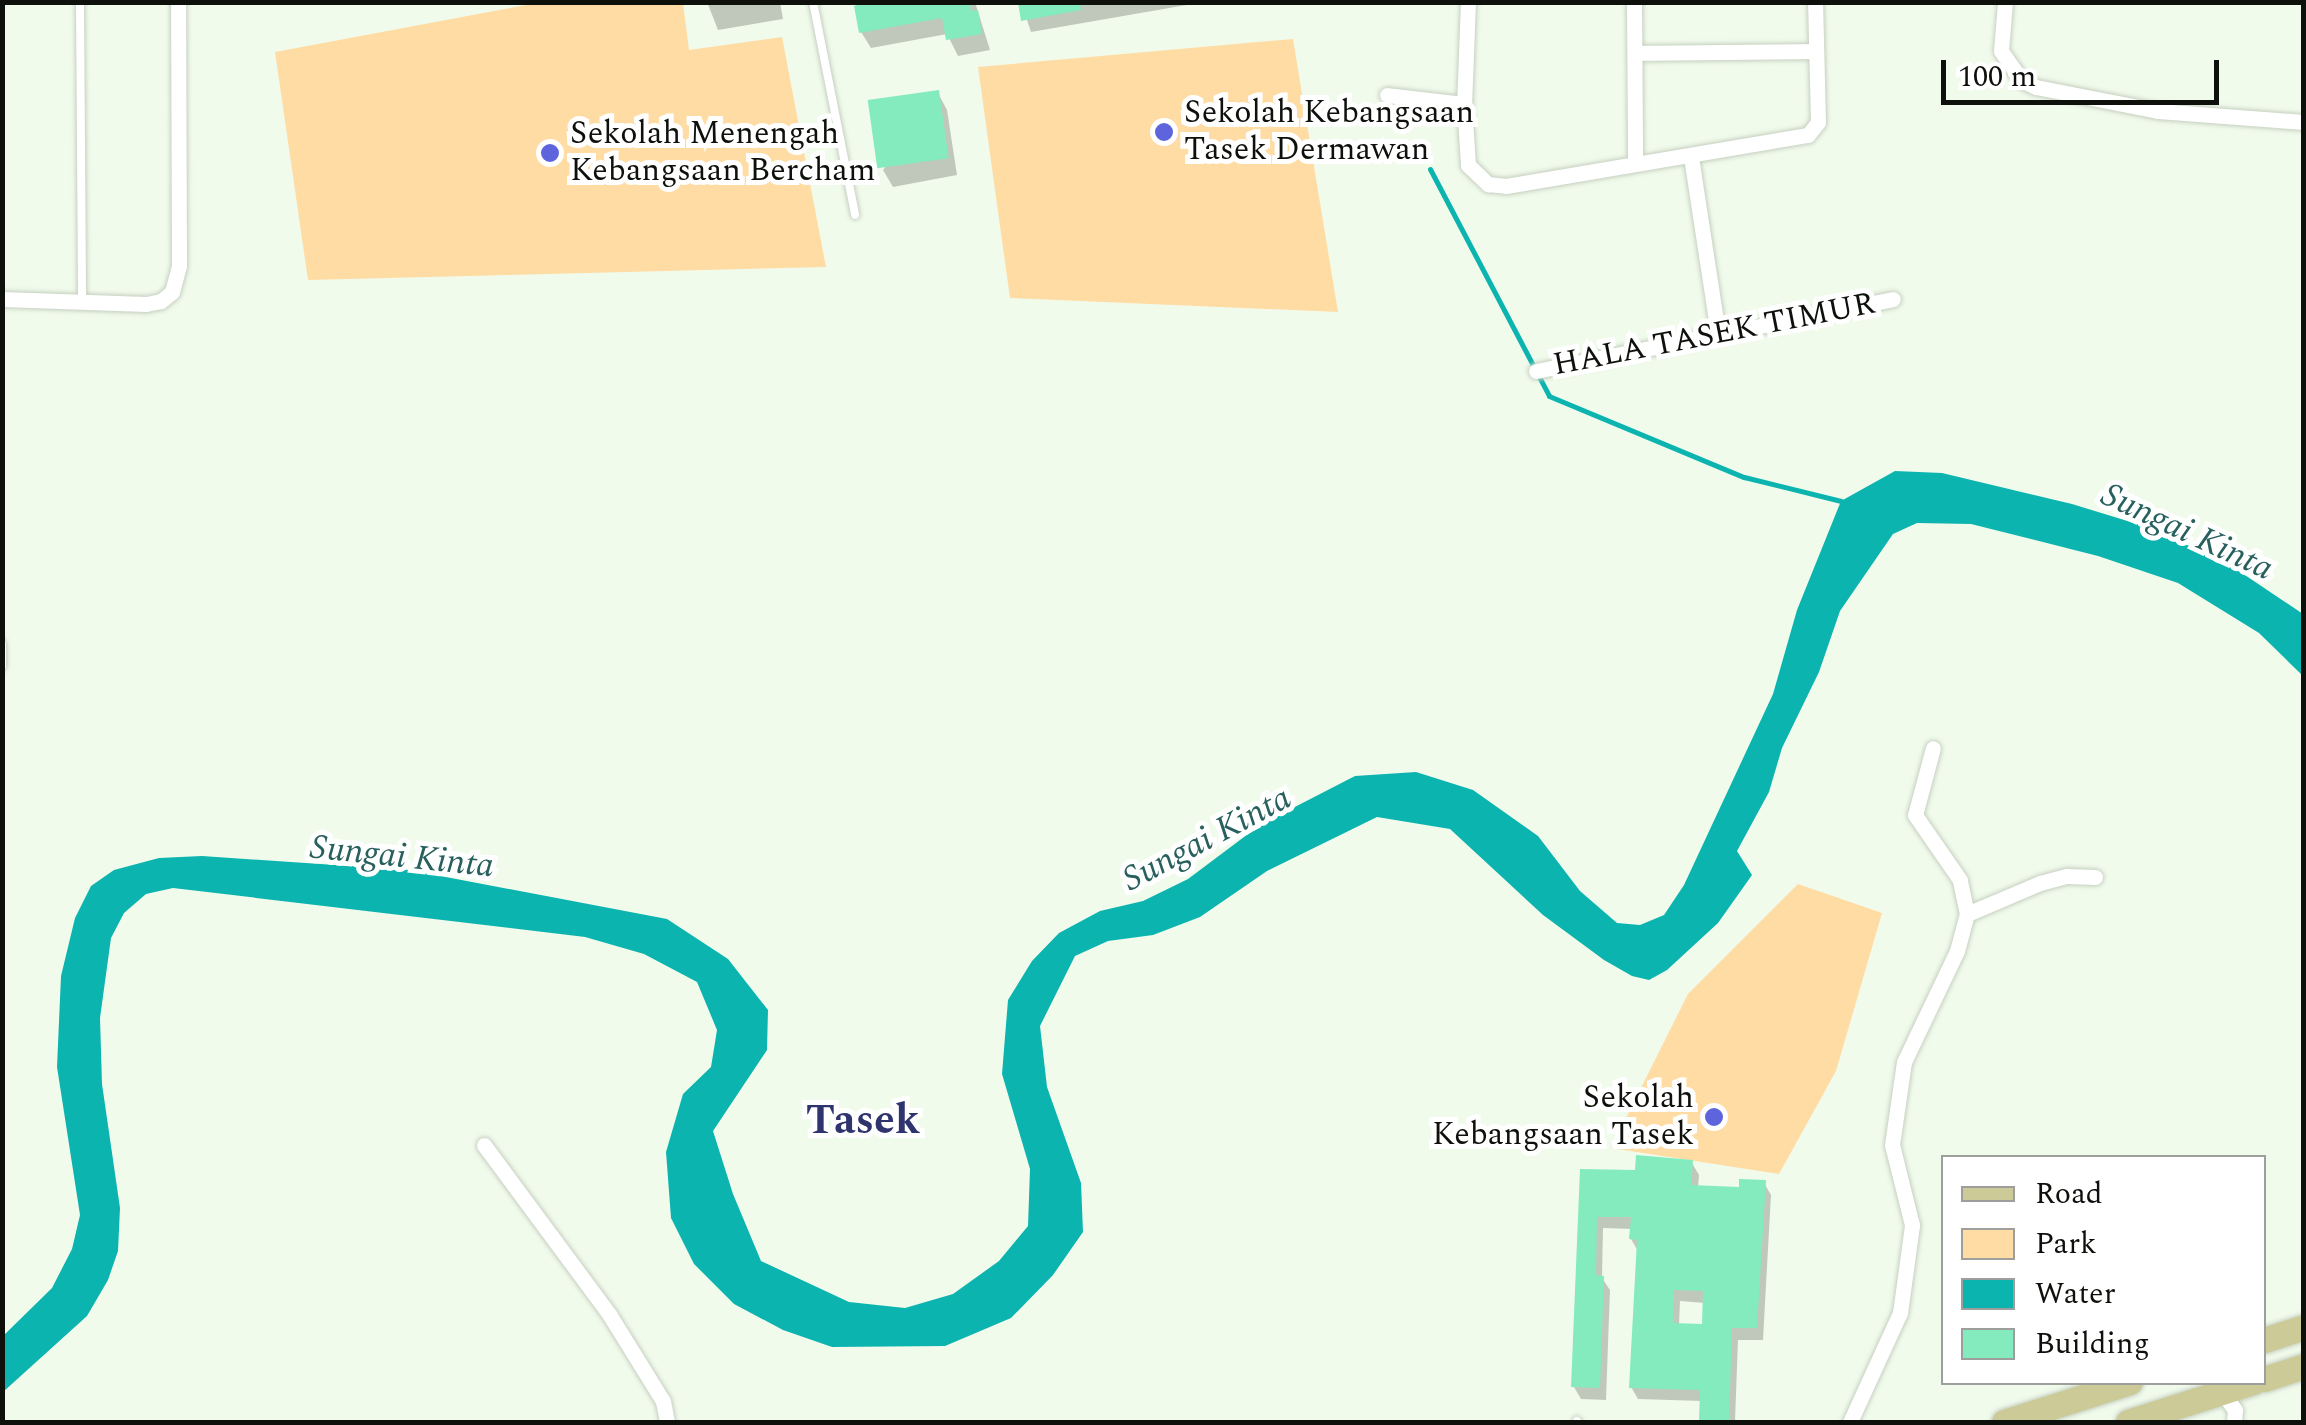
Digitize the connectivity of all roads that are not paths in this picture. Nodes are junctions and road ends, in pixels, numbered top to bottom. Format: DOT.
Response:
graph roads {
  1 [pos="80,2"];
  2 [pos="178,2"];
  3 [pos="813,2"];
  4 [pos="1468,2"];
  5 [pos="1634,2"];
  6 [pos="1815,2"];
  7 [pos="2005,2"];
  8 [pos="1814,50"];
  9 [pos="1634,53"];
  10 [pos="1387,95"];
  11 [pos="1464,104"];
  12 [pos="2304,122"];
  13 [pos="1691,156"];
  14 [pos="1635,162"];
  15 [pos="855,215"];
  16 [pos="1893,299"];
  17 [pos="2,300"];
  18 [pos="82,302"];
  19 [pos="1718,334"];
  20 [pos="1536,371"];
  21 [pos="2,644"];
  22 [pos="2,666"];
  23 [pos="1932,748"];
  24 [pos="2095,876"];
  25 [pos="1967,914"];
  26 [pos="484,1145"];
  27 [pos="2304,1328"];
  28 [pos="2266,1339"];
  29 [pos="2304,1366"];
  30 [pos="2266,1378"];
  31 [pos="2121,1385"];
  32 [pos="2244,1385"];
  33 [pos="2222,1392"];
  34 [pos="667,1422"];
  35 [pos="1850,1422"];
  36 [pos="2004,1422"];
  37 [pos="2128,1422"];
  38 [pos="2234,1422"];
  1 -- 18 [label="lane"];
  2 -- 18 [label="street"];
  3 -- 15 [label="lane"];
  4 -- 11 [label="street"];
  5 -- 9 [label="street"];
  6 -- 8 [label="street"];
  7 -- 12 [label="street"];
  8 -- 9 [label="street"];
  8 -- 13 [label="street"];
  9 -- 14 [label="street"];
  10 -- 11 [label="street"];
  11 -- 14 [label="street"];
  13 -- 14 [label="street"];
  13 -- 19 [label="street"];
  16 -- 19 [label="street, HALA TASEK TIMUR"];
  17 -- 18 [label="street"];
  19 -- 20 [label="street, HALA TASEK TIMUR"];
  21 -- 22 [label="lane"];
  23 -- 25 [label="street"];
  24 -- 25 [label="street"];
  25 -- 35 [label="street"];
  26 -- 34 [label="street"];
  27 -- 28 [label="main road"];
  29 -- 30 [label="main road"];
  31 -- 36 [label="main road"];
  32 -- 33 [label="main road"];
  33 -- 37 [label="main road"];
  33 -- 38 [label="street"];
}
